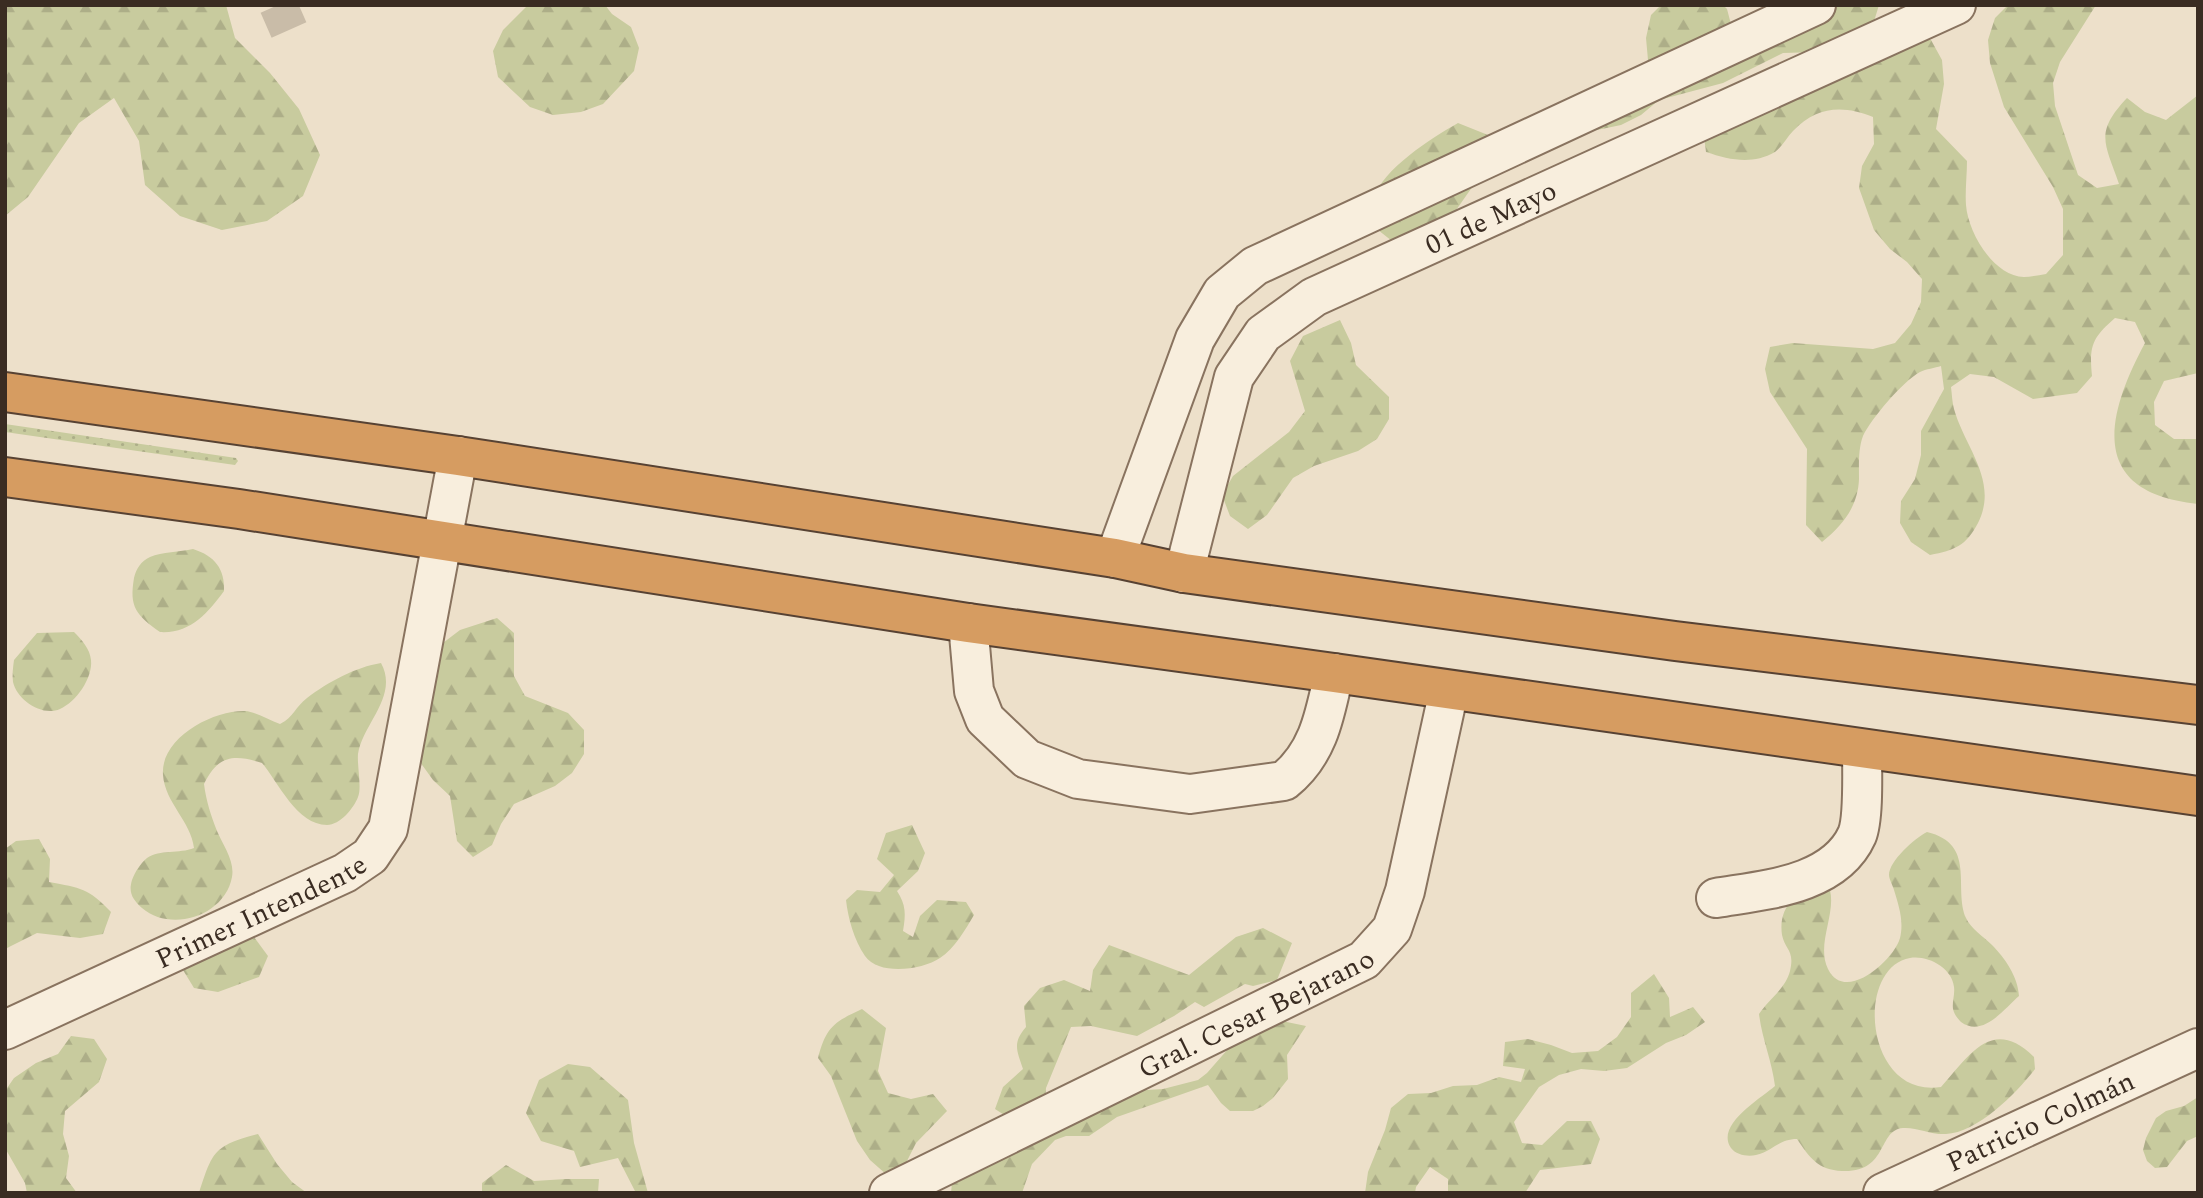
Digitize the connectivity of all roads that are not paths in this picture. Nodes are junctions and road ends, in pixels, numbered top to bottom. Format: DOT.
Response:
graph roads {
  1 [pos="1816,5"];
  2 [pos="1956,5"];
  3 [pos="5,392"];
  4 [pos="458,456"];
  5 [pos="5,477"];
  6 [pos="443,541"];
  7 [pos="1115,558"];
  8 [pos="1184,573"];
  9 [pos="968,624"];
  10 [pos="1334,673"];
  11 [pos="1449,690"];
  12 [pos="2198,705"];
  13 [pos="1862,749"];
  14 [pos="2198,796"];
  15 [pos="1716,898"];
  16 [pos="5,1030"];
  17 [pos="2198,1048"];
  18 [pos="890,1193"];
  19 [pos="1883,1193"];
  1 -- 7 [label="street, 01 de Mayo"];
  2 -- 8 [label="street, 01 de Mayo"];
  3 -- 4 [label="highway"];
  4 -- 6 [label="street, Primer Intendente"];
  4 -- 7 [label="highway"];
  5 -- 6 [label="highway"];
  6 -- 9 [label="highway"];
  6 -- 16 [label="street, Primer Intendente"];
  7 -- 8 [label="highway"];
  8 -- 12 [label="highway"];
  9 -- 10 [label="highway"];
  9 -- 10 [label="street"];
  10 -- 11 [label="highway"];
  11 -- 13 [label="highway"];
  11 -- 18 [label="street, Gral. Cesar Bejarano"];
  13 -- 14 [label="highway"];
  13 -- 15 [label="street"];
  17 -- 19 [label="street, Patricio Colmán"];
}
